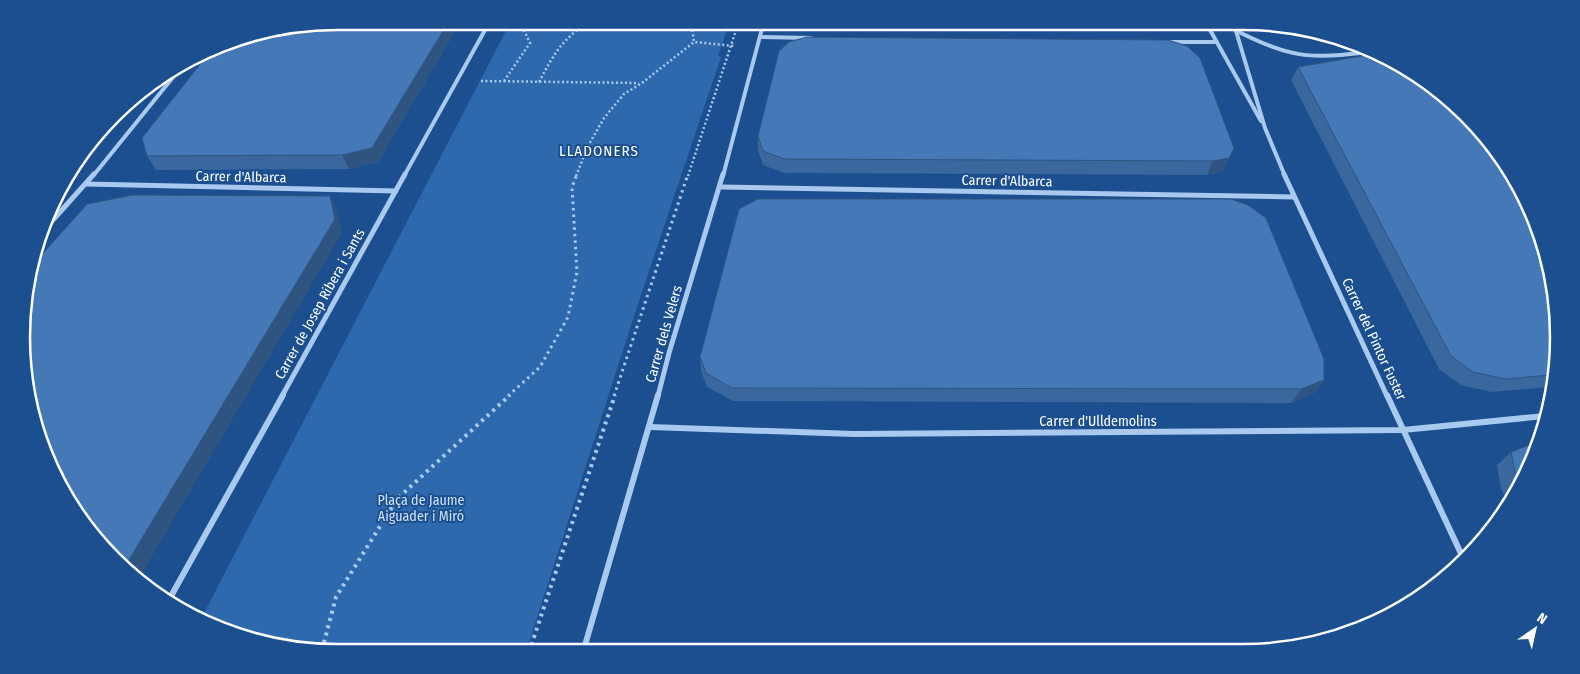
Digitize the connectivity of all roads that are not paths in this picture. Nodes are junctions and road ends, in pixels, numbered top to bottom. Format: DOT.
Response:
graph roads {
  1 [pos="485,30"];
  2 [pos="762,30"];
  3 [pos="1209,30"];
  4 [pos="1235,30"];
  5 [pos="761,37"];
  6 [pos="818,38"];
  7 [pos="1157,42"];
  8 [pos="1216,42"];
  9 [pos="1360,53"];
  10 [pos="172,78"];
  11 [pos="1265,128"];
  12 [pos="86,184"];
  13 [pos="720,187"];
  14 [pos="396,191"];
  15 [pos="1294,197"];
  16 [pos="53,220"];
  17 [pos="1540,417"];
  18 [pos="650,427"];
  19 [pos="1403,430"];
  20 [pos="1461,553"];
  21 [pos="171,595"];
  22 [pos="585,644"];
  1 -- 14 [label="street, Carrer de Josep Ribera i Sants"];
  2 -- 5 [label="street, Carrer dels Velers"];
  3 -- 8 [label="street, Carrer del Pintor Fuster"];
  4 -- 9 [label="street"];
  4 -- 11 [label="street, Carrer del Pintor Fuster"];
  5 -- 6 [label="street"];
  5 -- 13 [label="street, Carrer dels Velers"];
  7 -- 8 [label="street"];
  8 -- 11 [label="street, Carrer del Pintor Fuster"];
  10 -- 12 [label="street"];
  11 -- 15 [label="street, Carrer del Pintor Fuster"];
  12 -- 14 [label="street, Carrer d'Albarca"];
  12 -- 16 [label="street"];
  13 -- 15 [label="street, Carrer d'Albarca"];
  13 -- 18 [label="street, Carrer dels Velers"];
  14 -- 21 [label="street, Carrer de Josep Ribera i Sants"];
  15 -- 19 [label="street, Carrer del Pintor Fuster"];
  17 -- 19 [label="street, Carrer d'Ulldemolins"];
  18 -- 19 [label="street, Carrer d'Ulldemolins"];
  18 -- 22 [label="street, Carrer dels Velers"];
  19 -- 20 [label="street, Carrer del Pintor Fuster"];
}
